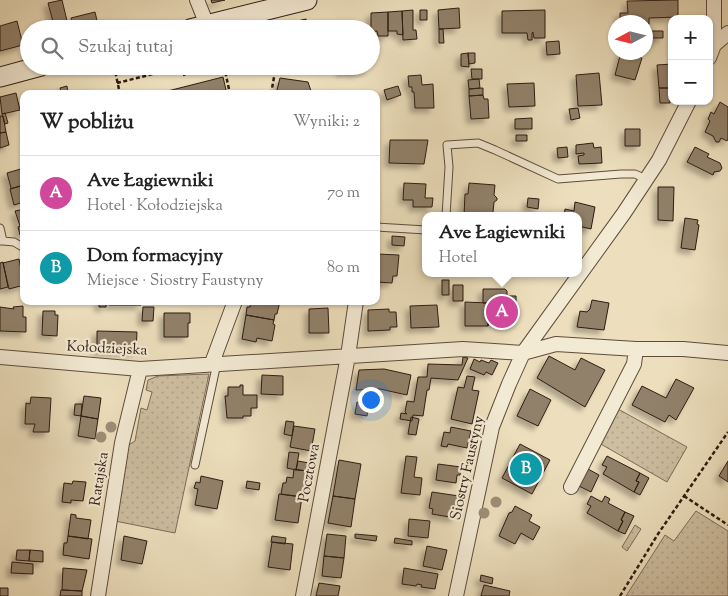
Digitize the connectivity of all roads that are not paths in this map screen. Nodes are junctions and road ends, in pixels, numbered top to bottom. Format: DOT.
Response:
graph roads {
  1 [pos="197,0"];
  2 [pos="307,0"];
  3 [pos="714,0"];
  4 [pos="198,20"];
  5 [pos="226,20"];
  6 [pos="713,26"];
  7 [pos="728,33"];
  8 [pos="713,50"];
  9 [pos="20,71"];
  10 [pos="0,76"];
  11 [pos="687,105"];
  12 [pos="646,179"];
  13 [pos="446,212"];
  14 [pos="380,227"];
  15 [pos="0,228"];
  16 [pos="422,230"];
  17 [pos="2,241"];
  18 [pos="20,246"];
  19 [pos="582,271"];
  20 [pos="578,277"];
  21 [pos="234,305"];
  22 [pos="355,305"];
  23 [pos="636,349"];
  24 [pos="523,353"];
  25 [pos="728,353"];
  26 [pos="348,356"];
  27 [pos="0,357"];
  28 [pos="215,363"];
  29 [pos="140,369"];
  30 [pos="195,465"];
  31 [pos="571,487"];
  32 [pos="98,596"];
  33 [pos="303,596"];
  34 [pos="456,596"];
  1 -- 4 [label="street"];
  2 -- 5 [label="street"];
  3 -- 6 [label="street"];
  7 -- 8 [label="street"];
  9 -- 10 [label="street"];
  11 -- 12 [label="street, Siostry Faustyny"];
  12 -- 13 [label="lane"];
  12 -- 19 [label="street, Siostry Faustyny"];
  14 -- 16 [label="lane"];
  15 -- 17 [label="lane"];
  17 -- 18 [label="lane"];
  20 -- 24 [label="street, Siostry Faustyny"];
  21 -- 28 [label="street"];
  22 -- 26 [label="street"];
  23 -- 24 [label="street, Kołodziejska"];
  23 -- 25 [label="street, Kołodziejska"];
  23 -- 31 [label="street"];
  24 -- 26 [label="street, Kołodziejska"];
  24 -- 34 [label="street, Siostry Faustyny"];
  26 -- 28 [label="street, Kołodziejska"];
  26 -- 33 [label="street, Pocztowa"];
  27 -- 29 [label="street, Kołodziejska"];
  28 -- 29 [label="street, Kołodziejska"];
  28 -- 30 [label="lane"];
  29 -- 32 [label="street, Ratajska"];
}
